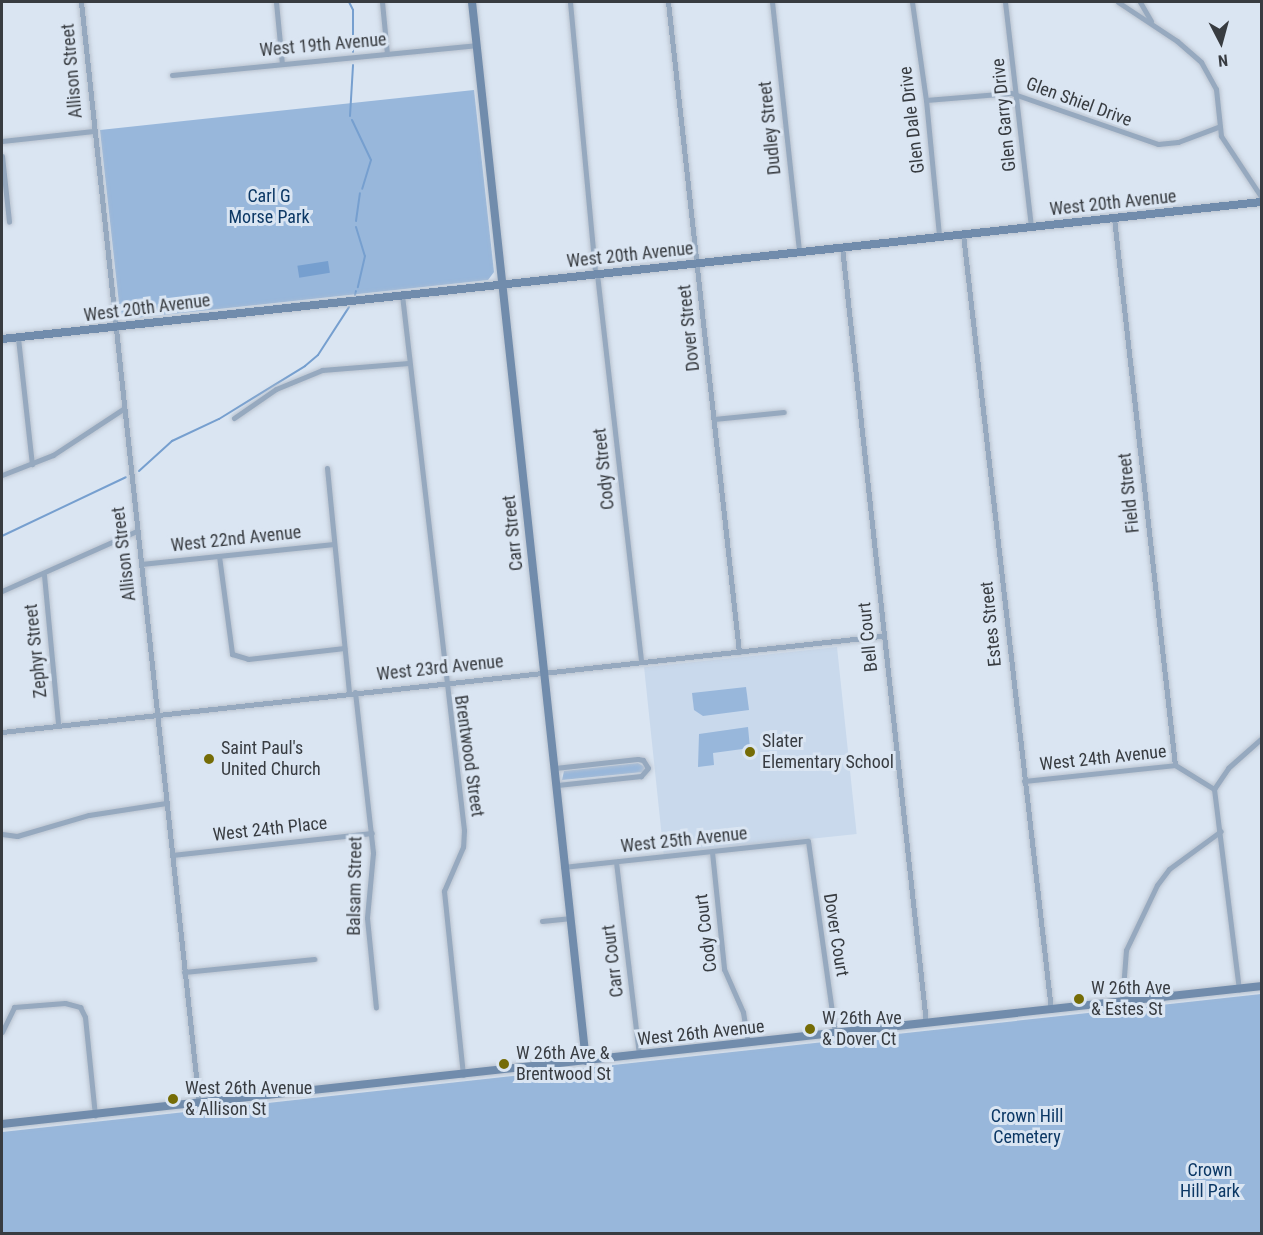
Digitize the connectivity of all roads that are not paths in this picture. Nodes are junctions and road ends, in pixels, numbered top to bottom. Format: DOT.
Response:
graph roads {
  1 [pos="81,2"];
  2 [pos="276,2"];
  3 [pos="382,2"];
  4 [pos="472,2"];
  5 [pos="570,2"];
  6 [pos="668,2"];
  7 [pos="772,2"];
  8 [pos="912,2"];
  9 [pos="1005,2"];
  10 [pos="1118,2"];
  11 [pos="1140,2"];
  12 [pos="1153,24"];
  13 [pos="476,45"];
  14 [pos="387,54"];
  15 [pos="282,64"];
  16 [pos="172,75"];
  17 [pos="1016,95"];
  18 [pos="926,100"];
  19 [pos="1218,128"];
  20 [pos="93,131"];
  21 [pos="2,141"];
  22 [pos="2,156"];
  23 [pos="1262,200"];
  24 [pos="1114,218"];
  25 [pos="9,222"];
  26 [pos="1032,226"];
  27 [pos="963,234"];
  28 [pos="939,236"];
  29 [pos="842,247"];
  30 [pos="799,252"];
  31 [pos="698,263"];
  32 [pos="596,274"];
  33 [pos="502,284"];
  34 [pos="402,295"];
  35 [pos="114,327"];
  36 [pos="18,338"];
  37 [pos="2,339"];
  38 [pos="410,363"];
  39 [pos="123,409"];
  40 [pos="784,412"];
  41 [pos="234,418"];
  42 [pos="714,419"];
  43 [pos="32,464"];
  44 [pos="327,468"];
  45 [pos="2,475"];
  46 [pos="137,531"];
  47 [pos="334,544"];
  48 [pos="219,556"];
  49 [pos="141,564"];
  50 [pos="44,575"];
  51 [pos="2,591"];
  52 [pos="882,636"];
  53 [pos="344,648"];
  54 [pos="740,652"];
  55 [pos="641,662"];
  56 [pos="544,672"];
  57 [pos="444,684"];
  58 [pos="352,693"];
  59 [pos="157,714"];
  60 [pos="58,724"];
  61 [pos="2,732"];
  62 [pos="1262,738"];
  63 [pos="1175,765"];
  64 [pos="555,768"];
  65 [pos="1024,781"];
  66 [pos="557,785"];
  67 [pos="1214,789"];
  68 [pos="166,802"];
  69 [pos="1221,831"];
  70 [pos="372,833"];
  71 [pos="2,834"];
  72 [pos="808,841"];
  73 [pos="712,852"];
  74 [pos="172,855"];
  75 [pos="616,862"];
  76 [pos="563,867"];
  77 [pos="569,918"];
  78 [pos="542,921"];
  79 [pos="314,959"];
  80 [pos="184,972"];
  81 [pos="1262,986"];
  82 [pos="1239,989"];
  83 [pos="1122,1002"];
  84 [pos="376,1008"];
  85 [pos="1052,1010"];
  86 [pos="927,1023"];
  87 [pos="2,1032"];
  88 [pos="835,1034"];
  89 [pos="748,1043"];
  90 [pos="639,1055"];
  91 [pos="586,1061"];
  92 [pos="463,1075"];
  93 [pos="199,1104"];
  94 [pos="95,1115"];
  95 [pos="2,1124"];
  1 -- 20 [label="street, Allison Street"];
  2 -- 15 [label="street"];
  3 -- 14 [label="street"];
  4 -- 13 [label="street, Carr Street"];
  5 -- 32 [label="street, Cody Street"];
  6 -- 31 [label="street, Dover Street"];
  7 -- 30 [label="street, Dudley Street"];
  8 -- 18 [label="street, Glen Dale Drive"];
  9 -- 17 [label="street, Glen Garry Drive"];
  10 -- 12 [label="street"];
  11 -- 12 [label="street"];
  12 -- 19 [label="street"];
  13 -- 14 [label="street, West 19th Avenue"];
  13 -- 33 [label="street, Carr Street"];
  14 -- 15 [label="street, West 19th Avenue"];
  15 -- 16 [label="street, West 19th Avenue"];
  17 -- 18 [label="street, Glen Shiel Drive"];
  17 -- 19 [label="street, Glen Shiel Drive"];
  17 -- 26 [label="street, Glen Garry Drive"];
  18 -- 28 [label="street, Glen Dale Drive"];
  19 -- 23 [label="street"];
  20 -- 21 [label="street"];
  20 -- 35 [label="street, Allison Street"];
  22 -- 25 [label="street"];
  23 -- 24 [label="street, West 20th Avenue"];
  24 -- 26 [label="street, West 20th Avenue"];
  24 -- 63 [label="street, Field Street"];
  26 -- 27 [label="street, West 20th Avenue"];
  27 -- 28 [label="street, West 20th Avenue"];
  27 -- 65 [label="street, Estes Street"];
  28 -- 29 [label="street, West 20th Avenue"];
  29 -- 30 [label="street, West 20th Avenue"];
  29 -- 52 [label="street, Bell Court"];
  30 -- 31 [label="street, West 20th Avenue"];
  31 -- 32 [label="street, West 20th Avenue"];
  31 -- 42 [label="street, Dover Street"];
  32 -- 33 [label="street, West 20th Avenue"];
  32 -- 55 [label="street, Cody Street"];
  33 -- 34 [label="street, West 20th Avenue"];
  33 -- 56 [label="street, Carr Street"];
  34 -- 35 [label="street, West 20th Avenue"];
  34 -- 38 [label="street, Brentwood Street"];
  35 -- 36 [label="street, West 20th Avenue"];
  35 -- 39 [label="street, Allison Street"];
  36 -- 37 [label="street, West 20th Avenue"];
  36 -- 43 [label="street"];
  38 -- 41 [label="street"];
  38 -- 57 [label="street, Brentwood Street"];
  39 -- 43 [label="street"];
  39 -- 46 [label="street, Allison Street"];
  40 -- 42 [label="street"];
  42 -- 54 [label="street, Dover Street"];
  43 -- 45 [label="street"];
  44 -- 47 [label="street, Balsam Street"];
  46 -- 49 [label="street, Allison Street"];
  46 -- 50 [label="street"];
  47 -- 48 [label="street, West 22nd Avenue"];
  47 -- 53 [label="street, Balsam Street"];
  48 -- 49 [label="street, West 22nd Avenue"];
  48 -- 53 [label="street"];
  49 -- 59 [label="street, Allison Street"];
  50 -- 51 [label="street"];
  50 -- 60 [label="street, Zephyr Street"];
  52 -- 54 [label="street, West 23rd Avenue"];
  52 -- 86 [label="street, Bell Court"];
  53 -- 58 [label="street, Balsam Street"];
  54 -- 55 [label="street, West 23rd Avenue"];
  55 -- 56 [label="street, West 23rd Avenue"];
  56 -- 57 [label="street, West 23rd Avenue"];
  56 -- 64 [label="street, Carr Street"];
  57 -- 58 [label="street, West 23rd Avenue"];
  57 -- 92 [label="street, Brentwood Street"];
  58 -- 59 [label="street, West 23rd Avenue"];
  58 -- 70 [label="street, Balsam Street"];
  59 -- 60 [label="street, West 23rd Avenue"];
  59 -- 68 [label="street, Allison Street"];
  60 -- 61 [label="street, West 23rd Avenue"];
  62 -- 67 [label="street"];
  63 -- 65 [label="street, West 24th Avenue"];
  63 -- 67 [label="street, West 24th Avenue"];
  64 -- 66 [label="street, Carr Street"];
  64 -- 66 [label="street"];
  65 -- 85 [label="street, Estes Street"];
  66 -- 76 [label="street, Carr Street"];
  67 -- 69 [label="street"];
  68 -- 71 [label="street"];
  68 -- 74 [label="street, Allison Street"];
  69 -- 82 [label="street"];
  69 -- 83 [label="street"];
  70 -- 74 [label="street, West 24th Place"];
  70 -- 84 [label="street, Balsam Street"];
  72 -- 73 [label="street, West 25th Avenue"];
  72 -- 88 [label="street, Dover Court"];
  73 -- 75 [label="street, West 25th Avenue"];
  73 -- 89 [label="street, Cody Court"];
  74 -- 80 [label="street, Allison Street"];
  75 -- 76 [label="street, West 25th Avenue"];
  75 -- 90 [label="street, Carr Court"];
  76 -- 77 [label="street, Carr Street"];
  77 -- 78 [label="street"];
  77 -- 91 [label="street, Carr Street"];
  79 -- 80 [label="street"];
  80 -- 93 [label="street, Allison Street"];
  81 -- 82 [label="street, West 26th Avenue"];
  82 -- 83 [label="street, West 26th Avenue"];
  83 -- 85 [label="street, West 26th Avenue"];
  85 -- 86 [label="street, West 26th Avenue"];
  86 -- 88 [label="street, West 26th Avenue"];
  87 -- 94 [label="street"];
  88 -- 89 [label="street, West 26th Avenue"];
  89 -- 90 [label="street, West 26th Avenue"];
  90 -- 91 [label="street, West 26th Avenue"];
  91 -- 92 [label="street, West 26th Avenue"];
  92 -- 93 [label="street, West 26th Avenue"];
  93 -- 94 [label="street, West 26th Avenue"];
  94 -- 95 [label="street, West 26th Avenue"];
}
